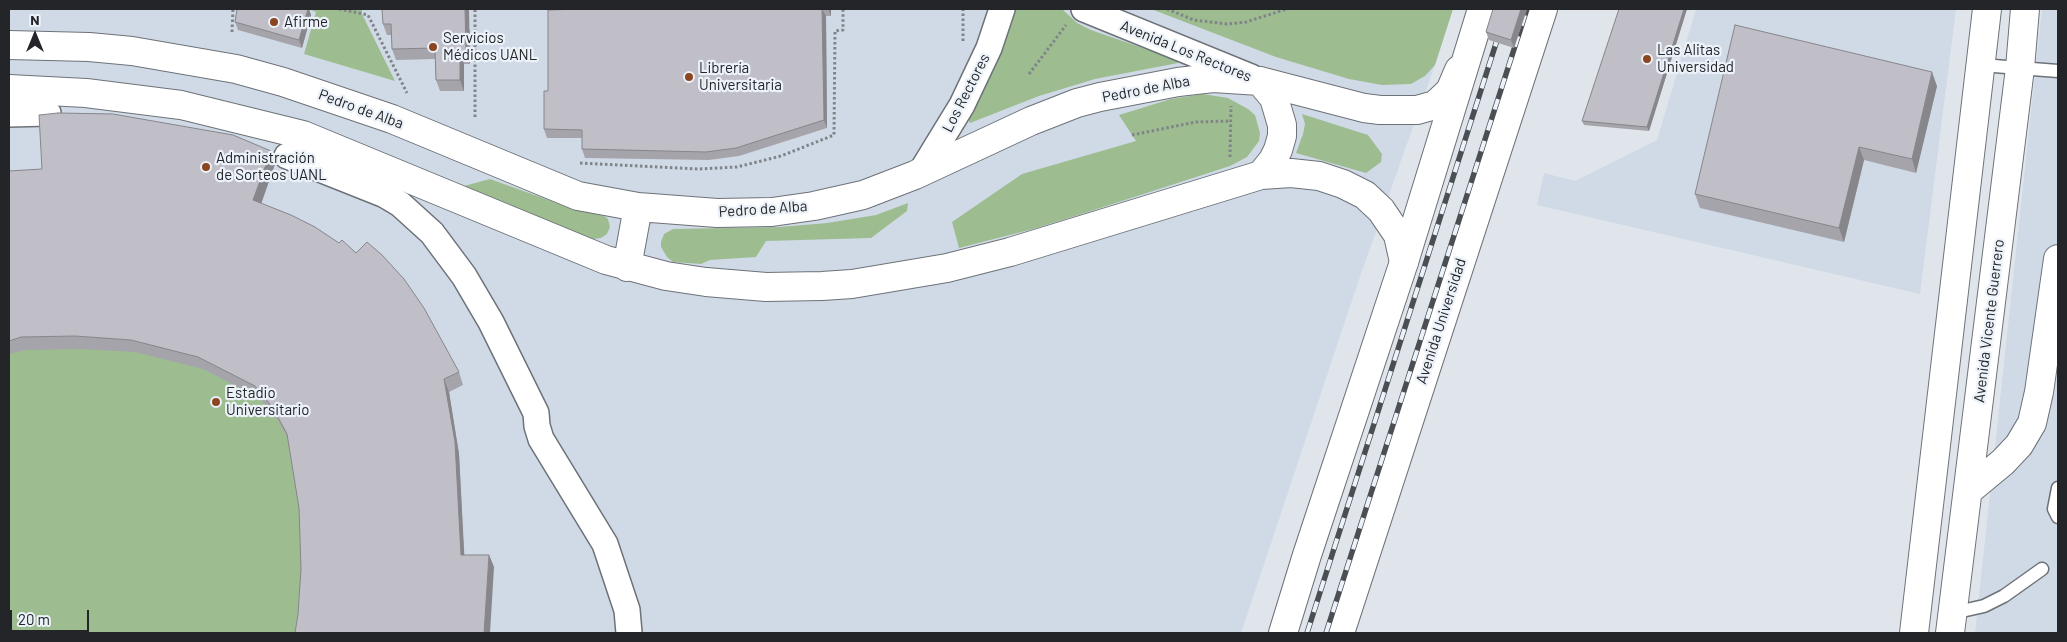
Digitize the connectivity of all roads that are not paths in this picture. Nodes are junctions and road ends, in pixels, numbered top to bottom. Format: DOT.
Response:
graph roads {
  1 [pos="1002,9"];
  2 [pos="1482,9"];
  3 [pos="1543,9"];
  4 [pos="1987,9"];
  5 [pos="2025,9"];
  6 [pos="1077,14"];
  7 [pos="1474,35"];
  8 [pos="9,45"];
  9 [pos="1981,66"];
  10 [pos="2020,68"];
  11 [pos="2058,71"];
  12 [pos="1260,81"];
  13 [pos="9,89"];
  14 [pos="48,113"];
  15 [pos="9,114"];
  16 [pos="287,156"];
  17 [pos="921,172"];
  18 [pos="1261,175"];
  19 [pos="638,207"];
  20 [pos="2058,259"];
  21 [pos="1404,262"];
  22 [pos="627,267"];
  23 [pos="2058,488"];
  24 [pos="1968,491"];
  25 [pos="2058,517"];
  26 [pos="2042,569"];
  27 [pos="1952,623"];
  28 [pos="629,633"];
  29 [pos="1283,633"];
  30 [pos="1340,633"];
  31 [pos="1914,633"];
  1 -- 17 [label="street, Los Rectores"];
  2 -- 7 [label="main road"];
  3 -- 30 [label="main road, Avenida Universidad"];
  4 -- 9 [label="main road"];
  5 -- 10 [label="main road, Avenida Vicente Guerrero"];
  6 -- 12 [label="street, Avenida Los Rectores"];
  7 -- 12 [label="main road, Pedro de Alba"];
  7 -- 21 [label="main road"];
  8 -- 19 [label="main road, Pedro de Alba"];
  9 -- 10 [label="lane"];
  9 -- 31 [label="main road"];
  10 -- 11 [label="lane"];
  10 -- 24 [label="main road, Avenida Vicente Guerrero"];
  12 -- 17 [label="main road, Pedro de Alba"];
  12 -- 18 [label="main road"];
  13 -- 22 [label="main road"];
  14 -- 15 [label="street"];
  16 -- 28 [label="street"];
  17 -- 19 [label="main road, Pedro de Alba"];
  18 -- 21 [label="main road"];
  18 -- 22 [label="main road"];
  19 -- 22 [label="main road"];
  20 -- 24 [label="main road"];
  21 -- 29 [label="main road"];
  23 -- 25 [label="lane"];
  24 -- 27 [label="main road, Avenida Vicente Guerrero"];
  26 -- 27 [label="lane"];
}
